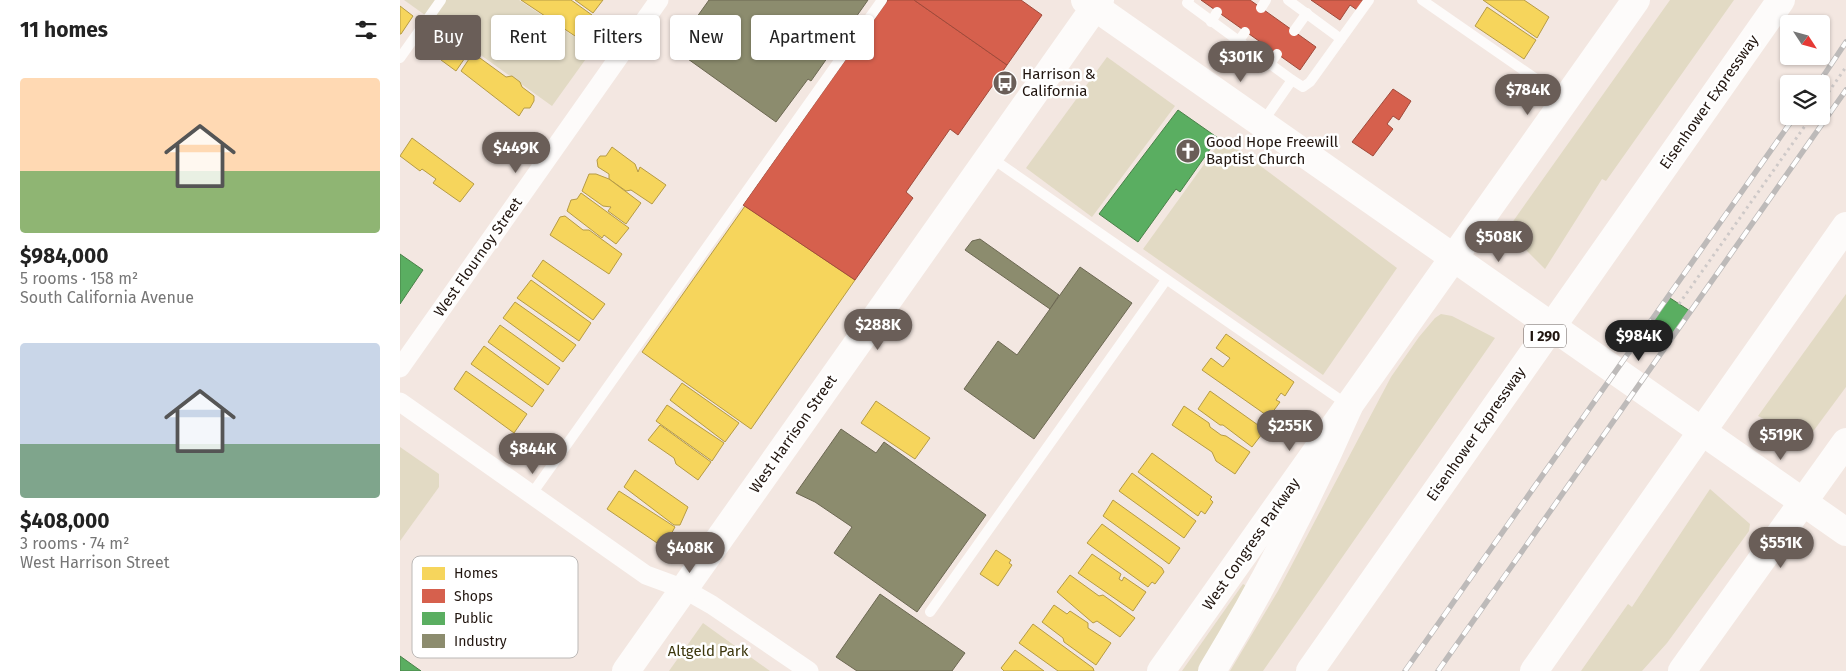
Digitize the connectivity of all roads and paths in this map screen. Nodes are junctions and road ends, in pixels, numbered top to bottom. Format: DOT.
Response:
graph roads {
  1 [pos="441,0"];
  2 [pos="659,0"];
  3 [pos="882,0"];
  4 [pos="1190,0"];
  5 [pos="1288,0"];
  6 [pos="1422,0"];
  7 [pos="1636,0"];
  8 [pos="1781,0"];
  9 [pos="1093,2"];
  10 [pos="1366,3"];
  11 [pos="1217,12"];
  12 [pos="1307,14"];
  13 [pos="1211,22"];
  14 [pos="1294,31"];
  15 [pos="1245,32"];
  16 [pos="1341,38"];
  17 [pos="1238,42"];
  18 [pos="1277,54"];
  19 [pos="400,58"];
  20 [pos="1270,64"];
  21 [pos="1846,67"];
  22 [pos="1292,80"];
  23 [pos="1830,90"];
  24 [pos="1566,100"];
  25 [pos="1262,123"];
  26 [pos="1806,125"];
  27 [pos="989,157"];
  28 [pos="1846,226"];
  29 [pos="1454,257"];
  30 [pos="1166,280"];
  31 [pos="1680,304"];
  32 [pos="400,368"];
  33 [pos="400,402"];
  34 [pos="1348,406"];
  35 [pos="1846,443"];
  36 [pos="531,495"];
  37 [pos="1803,502"];
  38 [pos="1846,532"];
  39 [pos="684,589"];
  40 [pos="930,612"];
  41 [pos="626,671"];
  42 [pos="809,671"];
  43 [pos="1161,671"];
  44 [pos="1212,671"];
  45 [pos="1310,671"];
  46 [pos="1534,671"];
  47 [pos="1682,671"];
  1 -- 19 [label="lane"];
  2 -- 32 [label="street, West Flournoy Street"];
  3 -- 36 [label="lane"];
  4 -- 13 [label="lane"];
  5 -- 12 [label="lane"];
  6 -- 24 [label="lane"];
  7 -- 24 [label="main road, West Congress Parkway"];
  8 -- 45 [label="main road, Eisenhower Expressway / I 290"];
  9 -- 25 [label="main road"];
  9 -- 27 [label="main road, West Harrison Street"];
  10 -- 16 [label="lane"];
  11 -- 13 [label="lane"];
  12 -- 14 [label="lane"];
  12 -- 16 [label="lane"];
  13 -- 17 [label="lane"];
  15 -- 17 [label="lane"];
  16 -- 22 [label="lane"];
  17 -- 20 [label="lane"];
  18 -- 20 [label="lane"];
  20 -- 22 [label="lane"];
  21 -- 23 [label="path"];
  22 -- 25 [label="lane"];
  24 -- 29 [label="main road, West Congress Parkway"];
  25 -- 29 [label="main road"];
  26 -- 31 [label="path"];
  27 -- 30 [label="lane"];
  27 -- 39 [label="main road, West Harrison Street"];
  28 -- 46 [label="main road"];
  29 -- 34 [label="main road, West Congress Parkway"];
  29 -- 37 [label="main road"];
  30 -- 34 [label="lane"];
  30 -- 40 [label="lane"];
  33 -- 36 [label="street"];
  34 -- 43 [label="main road, West Congress Parkway"];
  34 -- 44 [label="main road"];
  35 -- 37 [label="main road"];
  36 -- 39 [label="street"];
  37 -- 38 [label="main road"];
  37 -- 47 [label="main road"];
  39 -- 41 [label="main road, West Harrison Street"];
  39 -- 42 [label="street"];
}
